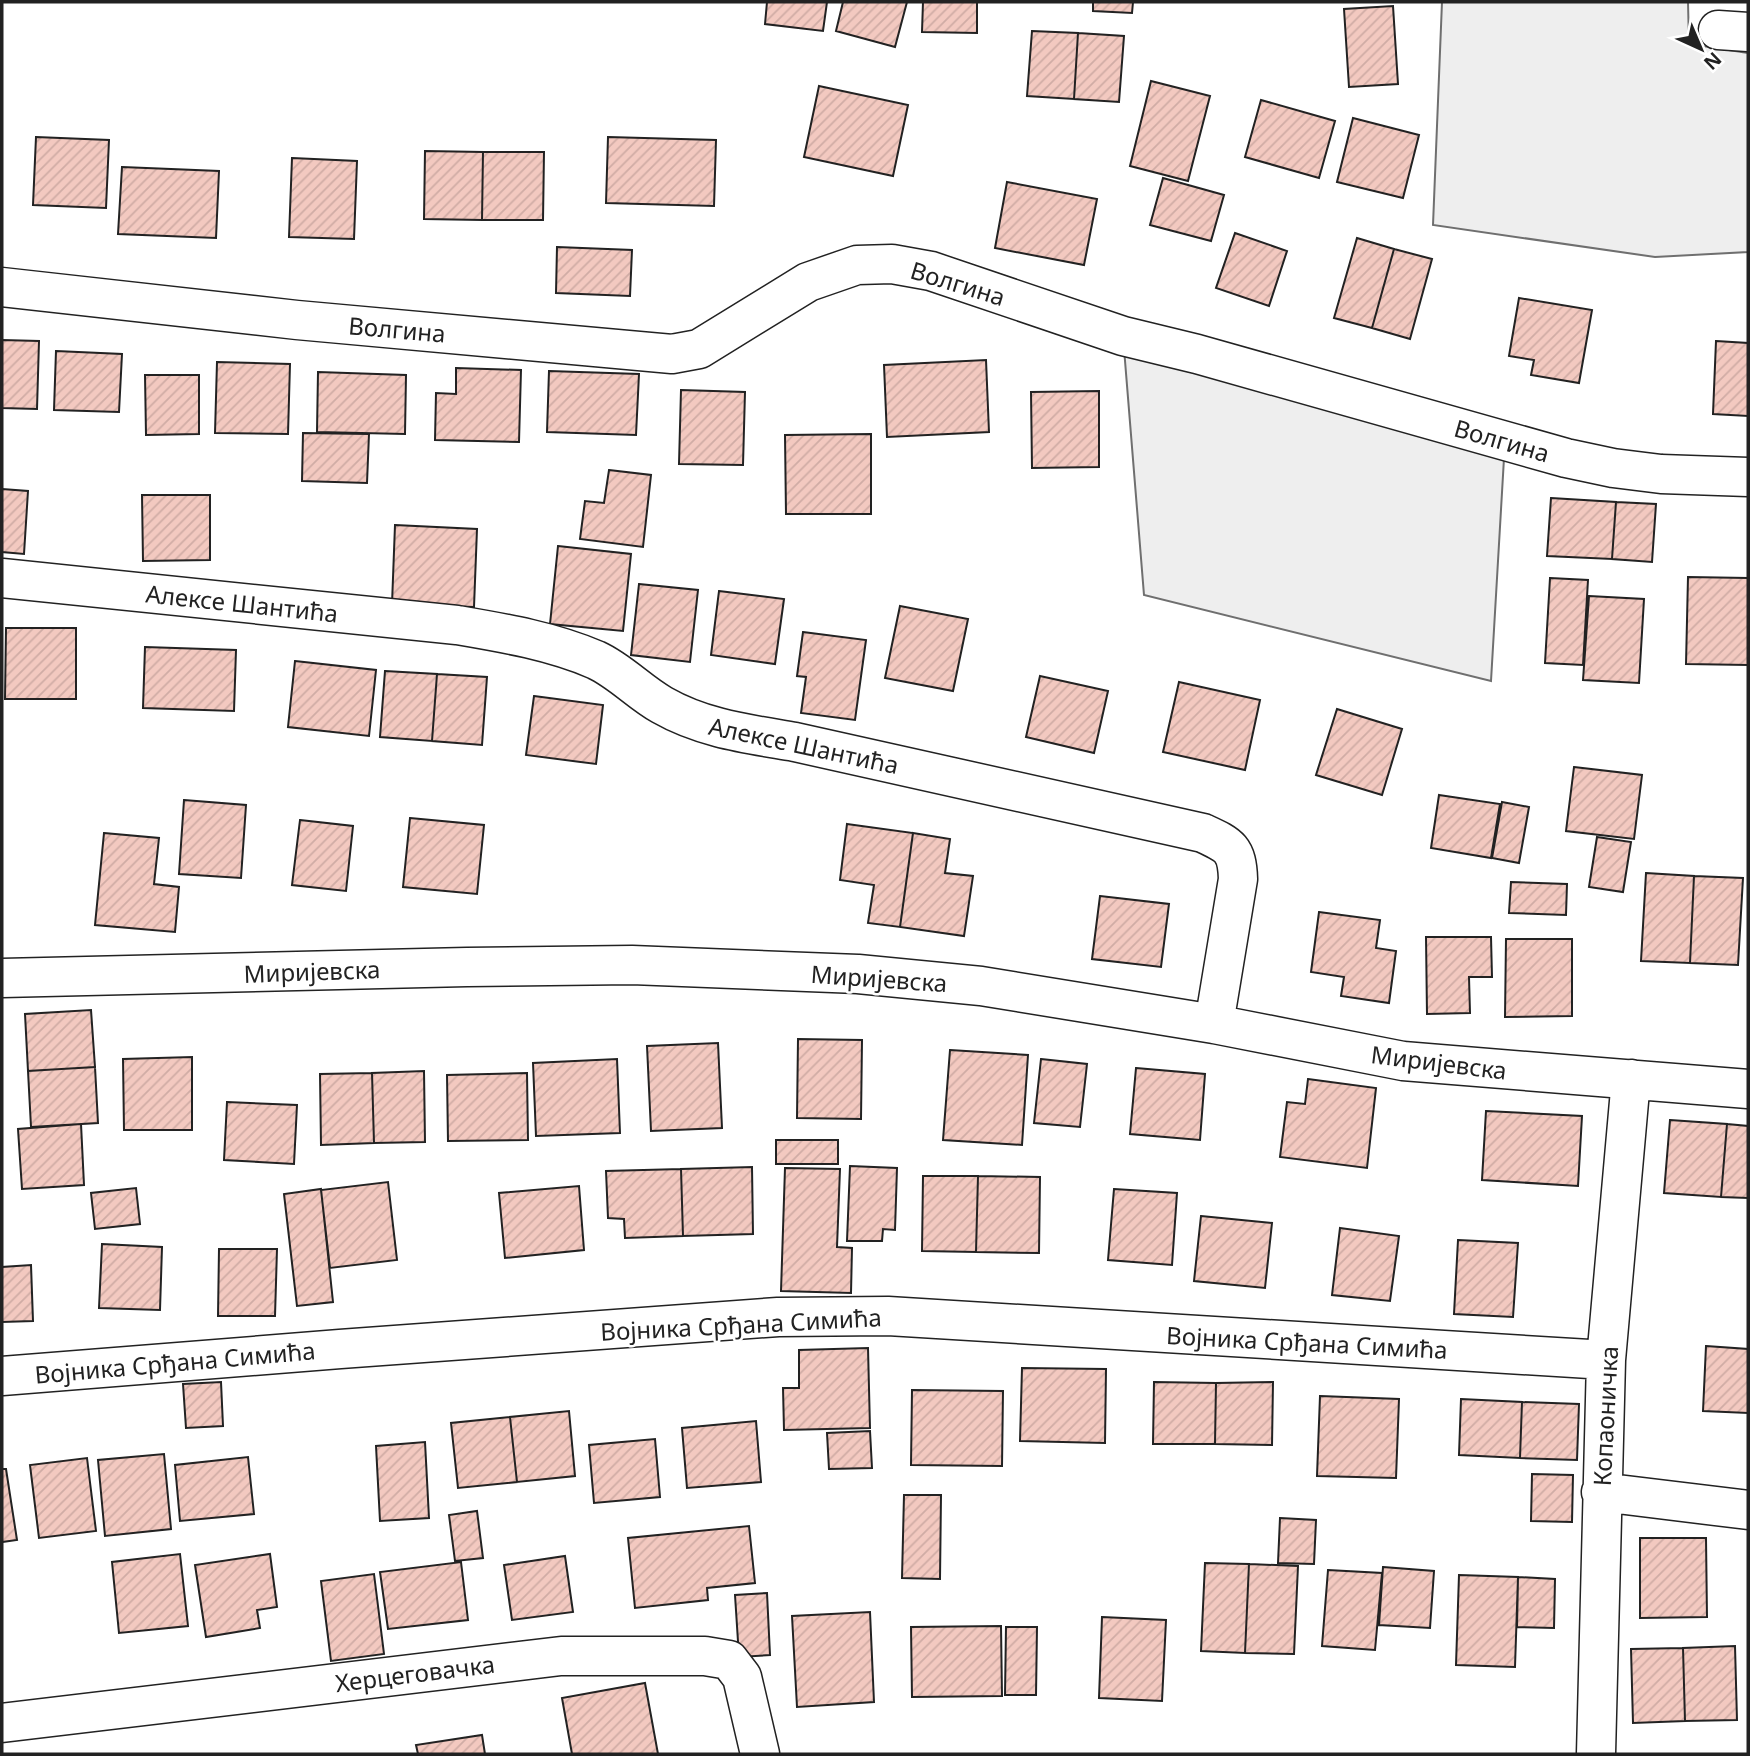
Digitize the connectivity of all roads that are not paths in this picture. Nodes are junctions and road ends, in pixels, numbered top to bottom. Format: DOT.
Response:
graph roads {
  1 [pos="2,287"];
  2 [pos="1748,477"];
  3 [pos="2,578"];
  4 [pos="2,978"];
  5 [pos="1214,1024"];
  6 [pos="1631,1079"];
  7 [pos="1748,1089"];
  8 [pos="1606,1360"];
  9 [pos="2,1377"];
  10 [pos="1601,1492"];
  11 [pos="1748,1510"];
  12 [pos="2,1723"];
  13 [pos="760,1754"];
  14 [pos="1596,1754"];
  1 -- 2 [label="street, Волгина"];
  3 -- 5 [label="street, Алексе Шантића"];
  4 -- 5 [label="street, Миријевска"];
  5 -- 6 [label="street, Миријевска"];
  6 -- 7 [label="street, Миријевска"];
  6 -- 8 [label="street, Копаоничка"];
  8 -- 9 [label="street, Војника Срђана Симића"];
  8 -- 10 [label="street, Копаоничка"];
  10 -- 11 [label="street"];
  10 -- 14 [label="street, Копаоничка"];
  12 -- 13 [label="street, Херцеговачка"];
}
